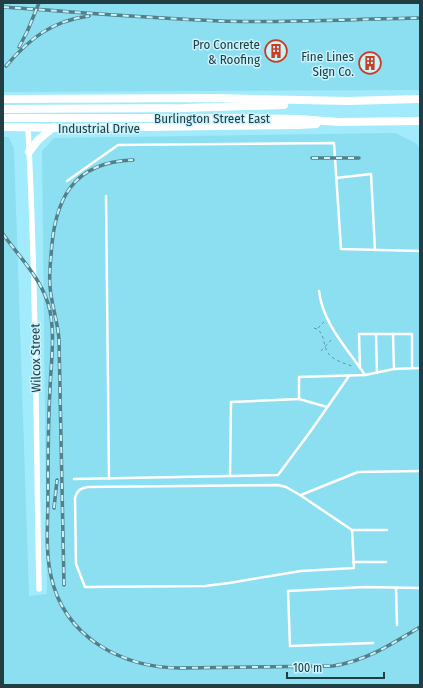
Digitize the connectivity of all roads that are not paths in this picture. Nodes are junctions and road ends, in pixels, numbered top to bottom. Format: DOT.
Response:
graph roads {
  1 [pos="55,98"];
  2 [pos="3,99"];
  3 [pos="420,99"];
  4 [pos="347,101"];
  5 [pos="3,109"];
  6 [pos="3,118"];
  7 [pos="339,122"];
  8 [pos="391,122"];
  9 [pos="420,122"];
  10 [pos="3,127"];
  11 [pos="54,127"];
  12 [pos="28,128"];
  13 [pos="420,128"];
  14 [pos="29,152"];
  15 [pos="336,178"];
  16 [pos="67,181"];
  17 [pos="106,196"];
  18 [pos="375,250"];
  19 [pos="420,251"];
  20 [pos="319,291"];
  21 [pos="376,334"];
  22 [pos="393,334"];
  23 [pos="360,368"];
  24 [pos="412,368"];
  25 [pos="420,368"];
  26 [pos="394,369"];
  27 [pos="377,373"];
  28 [pos="365,375"];
  29 [pos="349,376"];
  30 [pos="299,399"];
  31 [pos="327,407"];
  32 [pos="420,471"];
  33 [pos="230,476"];
  34 [pos="109,478"];
  35 [pos="74,479"];
  36 [pos="300,495"];
  37 [pos="352,530"];
  38 [pos="387,530"];
  39 [pos="354,562"];
  40 [pos="386,562"];
  41 [pos="396,588"];
  42 [pos="420,588"];
  43 [pos="39,589"];
  44 [pos="397,626"];
  45 [pos="373,643"];
  1 -- 2 [label="main road, Burlington Street East"];
  1 -- 4 [label="main road, Burlington Street East"];
  1 -- 12 [label="main road"];
  2 -- 12 [label="main road"];
  3 -- 4 [label="main road, Burlington Street East"];
  4 -- 5 [label="main road, Burlington Street East"];
  6 -- 7 [label="main road, Burlington Street East"];
  7 -- 8 [label="main road, Burlington Street East"];
  7 -- 11 [label="main road, Industrial Drive"];
  8 -- 9 [label="main road, Burlington Street East"];
  8 -- 13 [label="main road"];
  10 -- 12 [label="main road, Industrial Drive"];
  11 -- 12 [label="main road, Industrial Drive"];
  11 -- 14 [label="main road"];
  12 -- 14 [label="street, Wilcox Street"];
  14 -- 43 [label="street, Wilcox Street"];
  15 -- 16 [label="lane"];
  15 -- 18 [label="lane"];
  15 -- 18 [label="lane"];
  17 -- 34 [label="lane"];
  18 -- 19 [label="lane"];
  20 -- 23 [label="lane"];
  21 -- 22 [label="lane"];
  21 -- 23 [label="lane"];
  21 -- 27 [label="lane"];
  22 -- 24 [label="lane"];
  22 -- 26 [label="lane"];
  23 -- 28 [label="lane"];
  24 -- 25 [label="lane"];
  24 -- 26 [label="lane"];
  26 -- 27 [label="lane"];
  27 -- 28 [label="lane"];
  28 -- 29 [label="lane"];
  29 -- 30 [label="lane"];
  29 -- 31 [label="lane"];
  30 -- 31 [label="lane"];
  30 -- 33 [label="lane"];
  31 -- 33 [label="lane"];
  32 -- 36 [label="lane"];
  33 -- 34 [label="lane"];
  34 -- 35 [label="lane"];
  36 -- 37 [label="lane"];
  36 -- 39 [label="lane"];
  37 -- 38 [label="lane"];
  37 -- 39 [label="lane"];
  39 -- 40 [label="lane"];
  41 -- 42 [label="lane"];
  41 -- 44 [label="lane"];
  41 -- 45 [label="lane"];
}
